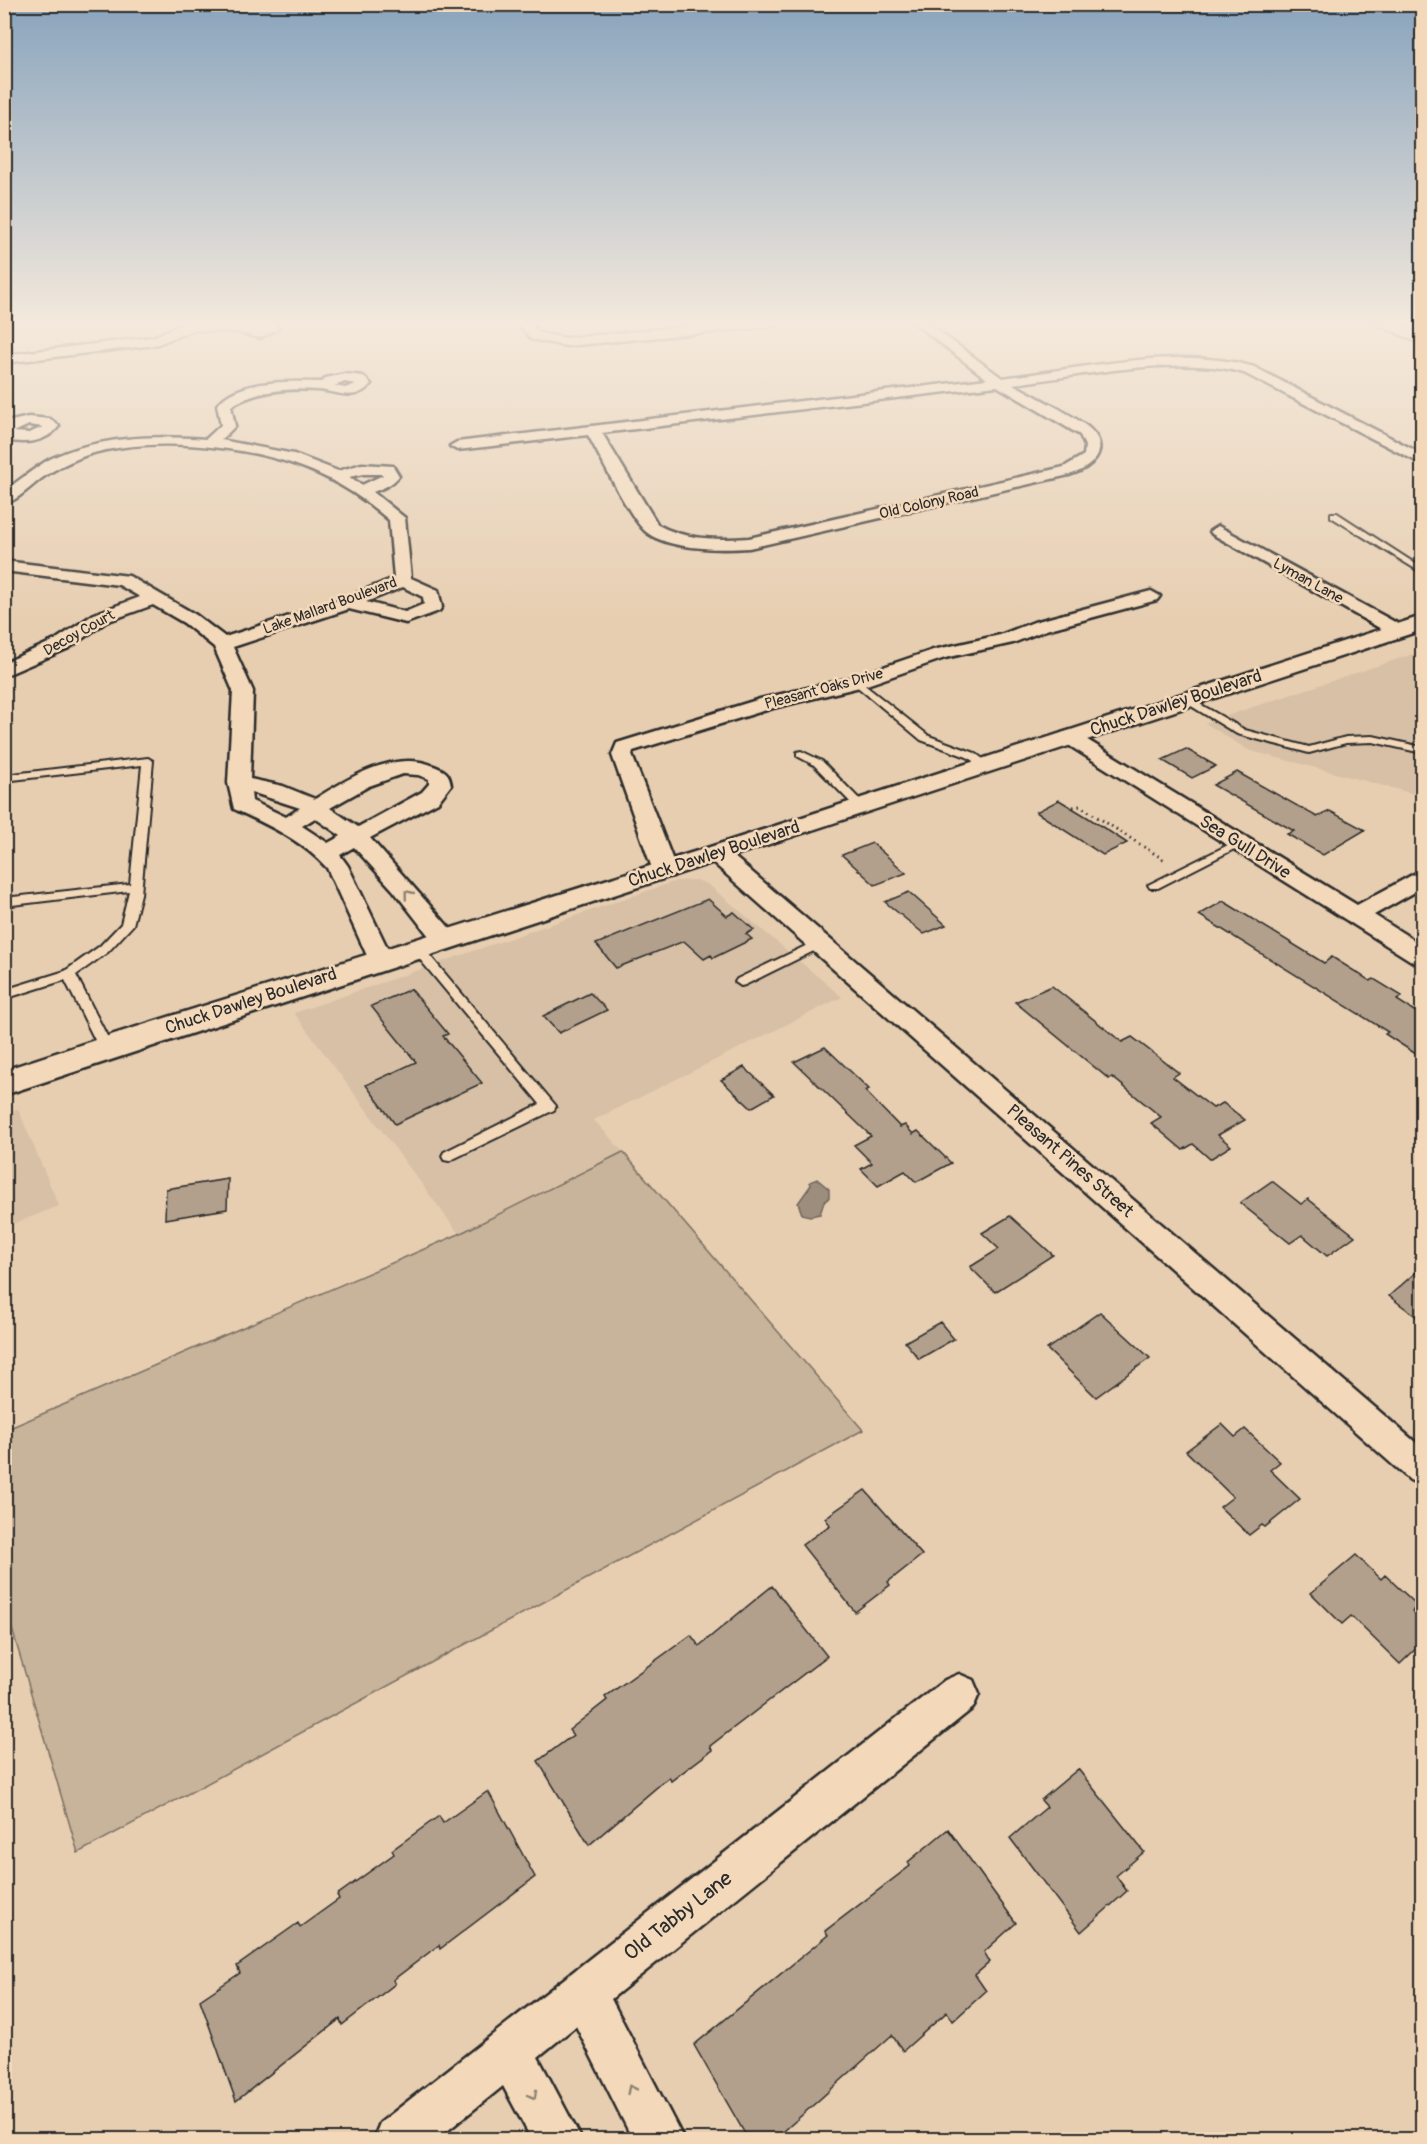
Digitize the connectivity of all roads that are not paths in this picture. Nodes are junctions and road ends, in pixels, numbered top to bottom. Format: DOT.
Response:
graph roads {
  1 [pos="227,422"];
  2 [pos="675,422"];
  3 [pos="1068,422"];
  4 [pos="1349,422"];
  5 [pos="594,432"];
  6 [pos="210,442"];
  7 [pos="457,447"];
  8 [pos="31,448"];
  9 [pos="1422,460"];
  10 [pos="58,462"];
  11 [pos="334,477"];
  12 [pos="359,492"];
  13 [pos="4,499"];
  14 [pos="1334,514"];
  15 [pos="1218,531"];
  16 [pos="4,566"];
  17 [pos="1422,571"];
  18 [pos="403,580"];
  19 [pos="1151,596"];
  20 [pos="154,598"];
  21 [pos="348,603"];
  22 [pos="1422,623"];
  23 [pos="1398,631"];
  24 [pos="222,644"];
  25 [pos="4,670"];
  26 [pos="856,682"];
  27 [pos="1186,699"];
  28 [pos="1069,737"];
  29 [pos="1422,750"];
  30 [pos="801,754"];
  31 [pos="986,765"];
  32 [pos="4,778"];
  33 [pos="239,783"];
  34 [pos="861,806"];
  35 [pos="317,808"];
  36 [pos="287,826"];
  37 [pos="357,835"];
  38 [pos="1238,843"];
  39 [pos="327,853"];
  40 [pos="717,854"];
  41 [pos="665,871"];
  42 [pos="1422,879"];
  43 [pos="1154,885"];
  44 [pos="135,887"];
  45 [pos="4,902"];
  46 [pos="1356,915"];
  47 [pos="820,943"];
  48 [pos="431,944"];
  49 [pos="1422,956"];
  50 [pos="381,960"];
  51 [pos="69,974"];
  52 [pos="741,982"];
  53 [pos="4,995"];
  54 [pos="106,1047"];
  55 [pos="4,1083"];
  56 [pos="449,1156"];
  57 [pos="1422,1469"];
  58 [pos="959,1694"];
  59 [pos="583,1991"];
  60 [pos="508,2051"];
  61 [pos="397,2139"];
  62 [pos="558,2139"];
  63 [pos="660,2139"];
  1 -- 6 [label="street"];
  2 -- 5 [label="street"];
  3 -- 5 [label="street, Old Colony Road"];
  4 -- 9 [label="street"];
  5 -- 7 [label="street"];
  6 -- 10 [label="street, Lake Mallard Boulevard"];
  6 -- 11 [label="street, Lake Mallard Boulevard"];
  8 -- 10 [label="street"];
  10 -- 13 [label="street, Lake Mallard Boulevard"];
  11 -- 12 [label="street, Lake Mallard Boulevard"];
  11 -- 12 [label="street"];
  12 -- 18 [label="street, Lake Mallard Boulevard"];
  14 -- 17 [label="lane"];
  15 -- 23 [label="street, Lyman Lane"];
  16 -- 20 [label="street"];
  18 -- 21 [label="street, Lake Mallard Boulevard"];
  18 -- 21 [label="street"];
  19 -- 26 [label="street, Pleasant Oaks Drive"];
  20 -- 24 [label="street"];
  20 -- 25 [label="street, Decoy Court"];
  21 -- 24 [label="street, Lake Mallard Boulevard"];
  22 -- 23 [label="main road, Chuck Dawley Boulevard"];
  23 -- 27 [label="main road, Chuck Dawley Boulevard"];
  24 -- 33 [label="street"];
  26 -- 31 [label="lane"];
  26 -- 41 [label="street, Pleasant Oaks Drive"];
  27 -- 28 [label="main road, Chuck Dawley Boulevard"];
  27 -- 29 [label="lane"];
  28 -- 31 [label="main road, Chuck Dawley Boulevard"];
  28 -- 38 [label="street, Sea Gull Drive"];
  30 -- 34 [label="lane"];
  31 -- 34 [label="main road, Chuck Dawley Boulevard"];
  32 -- 44 [label="lane"];
  33 -- 35 [label="street"];
  33 -- 36 [label="street"];
  34 -- 40 [label="main road, Chuck Dawley Boulevard"];
  35 -- 36 [label="street"];
  35 -- 37 [label="street"];
  35 -- 37 [label="street"];
  36 -- 39 [label="street"];
  37 -- 39 [label="street"];
  48 -- 37 [label="street, one-way"];
  38 -- 43 [label="lane"];
  38 -- 46 [label="street, Sea Gull Drive"];
  39 -- 50 [label="street"];
  40 -- 41 [label="main road, Chuck Dawley Boulevard"];
  40 -- 47 [label="street, Pleasant Pines Street"];
  41 -- 48 [label="main road, Chuck Dawley Boulevard"];
  42 -- 46 [label="street"];
  44 -- 45 [label="lane"];
  44 -- 51 [label="lane"];
  46 -- 49 [label="street, Sea Gull Drive"];
  47 -- 52 [label="lane"];
  47 -- 57 [label="street, Pleasant Pines Street"];
  48 -- 50 [label="main road, Chuck Dawley Boulevard"];
  48 -- 56 [label="lane"];
  50 -- 54 [label="main road, Chuck Dawley Boulevard"];
  51 -- 53 [label="lane"];
  51 -- 54 [label="lane"];
  54 -- 55 [label="main road, Chuck Dawley Boulevard"];
  58 -- 59 [label="street, Old Tabby Lane"];
  59 -- 60 [label="street, Old Tabby Lane"];
  63 -- 59 [label="street, one-way"];
  60 -- 61 [label="street, Old Tabby Lane"];
  60 -- 62 [label="street, one-way"];
}
